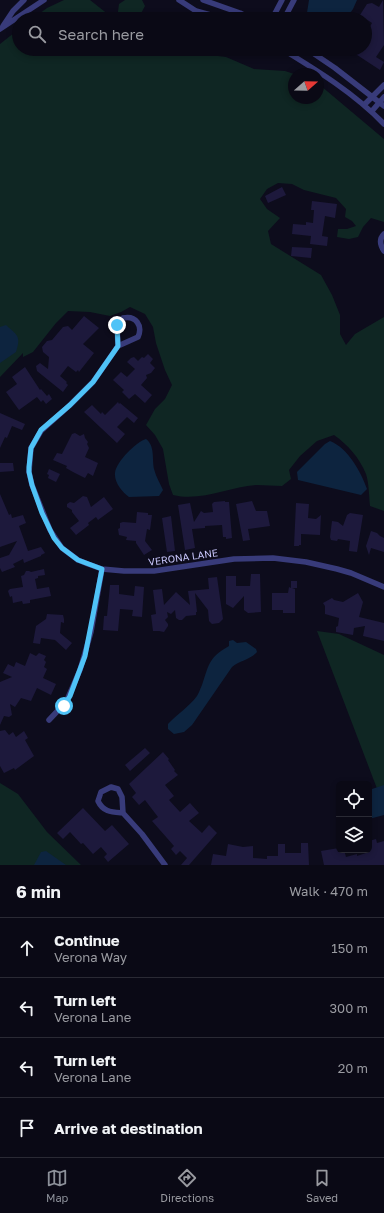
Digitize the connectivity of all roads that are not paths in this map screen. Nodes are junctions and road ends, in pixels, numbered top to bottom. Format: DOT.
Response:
graph roads {
  1 [pos="24,0"];
  2 [pos="44,0"];
  3 [pos="179,0"];
  4 [pos="203,0"];
  5 [pos="282,0"];
  6 [pos="294,0"];
  7 [pos="12,12"];
  8 [pos="12,12"];
  9 [pos="26,12"];
  10 [pos="200,12"];
  11 [pos="233,12"];
  12 [pos="276,12"];
  13 [pos="288,12"];
  14 [pos="12,21"];
  15 [pos="1,28"];
  16 [pos="293,56"];
  17 [pos="318,56"];
  18 [pos="384,85"];
  19 [pos="372,97"];
  20 [pos="384,97"];
  21 [pos="382,104"];
  22 [pos="364,106"];
  23 [pos="372,111"];
  24 [pos="384,124"];
  25 [pos="384,234"];
  26 [pos="384,250"];
  27 [pos="118,346"];
  28 [pos="102,569"];
  29 [pos="384,587"];
  30 [pos="49,720"];
  31 [pos="123,813"];
  32 [pos="165,865"];
  1 -- 7 [label="street"];
  2 -- 9 [label="street"];
  3 -- 10 [label="street"];
  4 -- 11 [label="street"];
  5 -- 12 [label="street"];
  6 -- 13 [label="street"];
  8 -- 15 [label="street"];
  14 -- 15 [label="street"];
  16 -- 22 [label="street"];
  17 -- 19 [label="street"];
  18 -- 19 [label="street"];
  19 -- 21 [label="street"];
  19 -- 22 [label="street"];
  20 -- 21 [label="street"];
  21 -- 23 [label="street"];
  22 -- 23 [label="street"];
  23 -- 24 [label="street"];
  25 -- 26 [label="street"];
  27 -- 27 [label="street"];
  27 -- 28 [label="street, VERONA LANE"];
  28 -- 29 [label="street, VERONA LANE"];
  28 -- 30 [label="street"];
  31 -- 31 [label="street"];
  31 -- 32 [label="street"];
}
